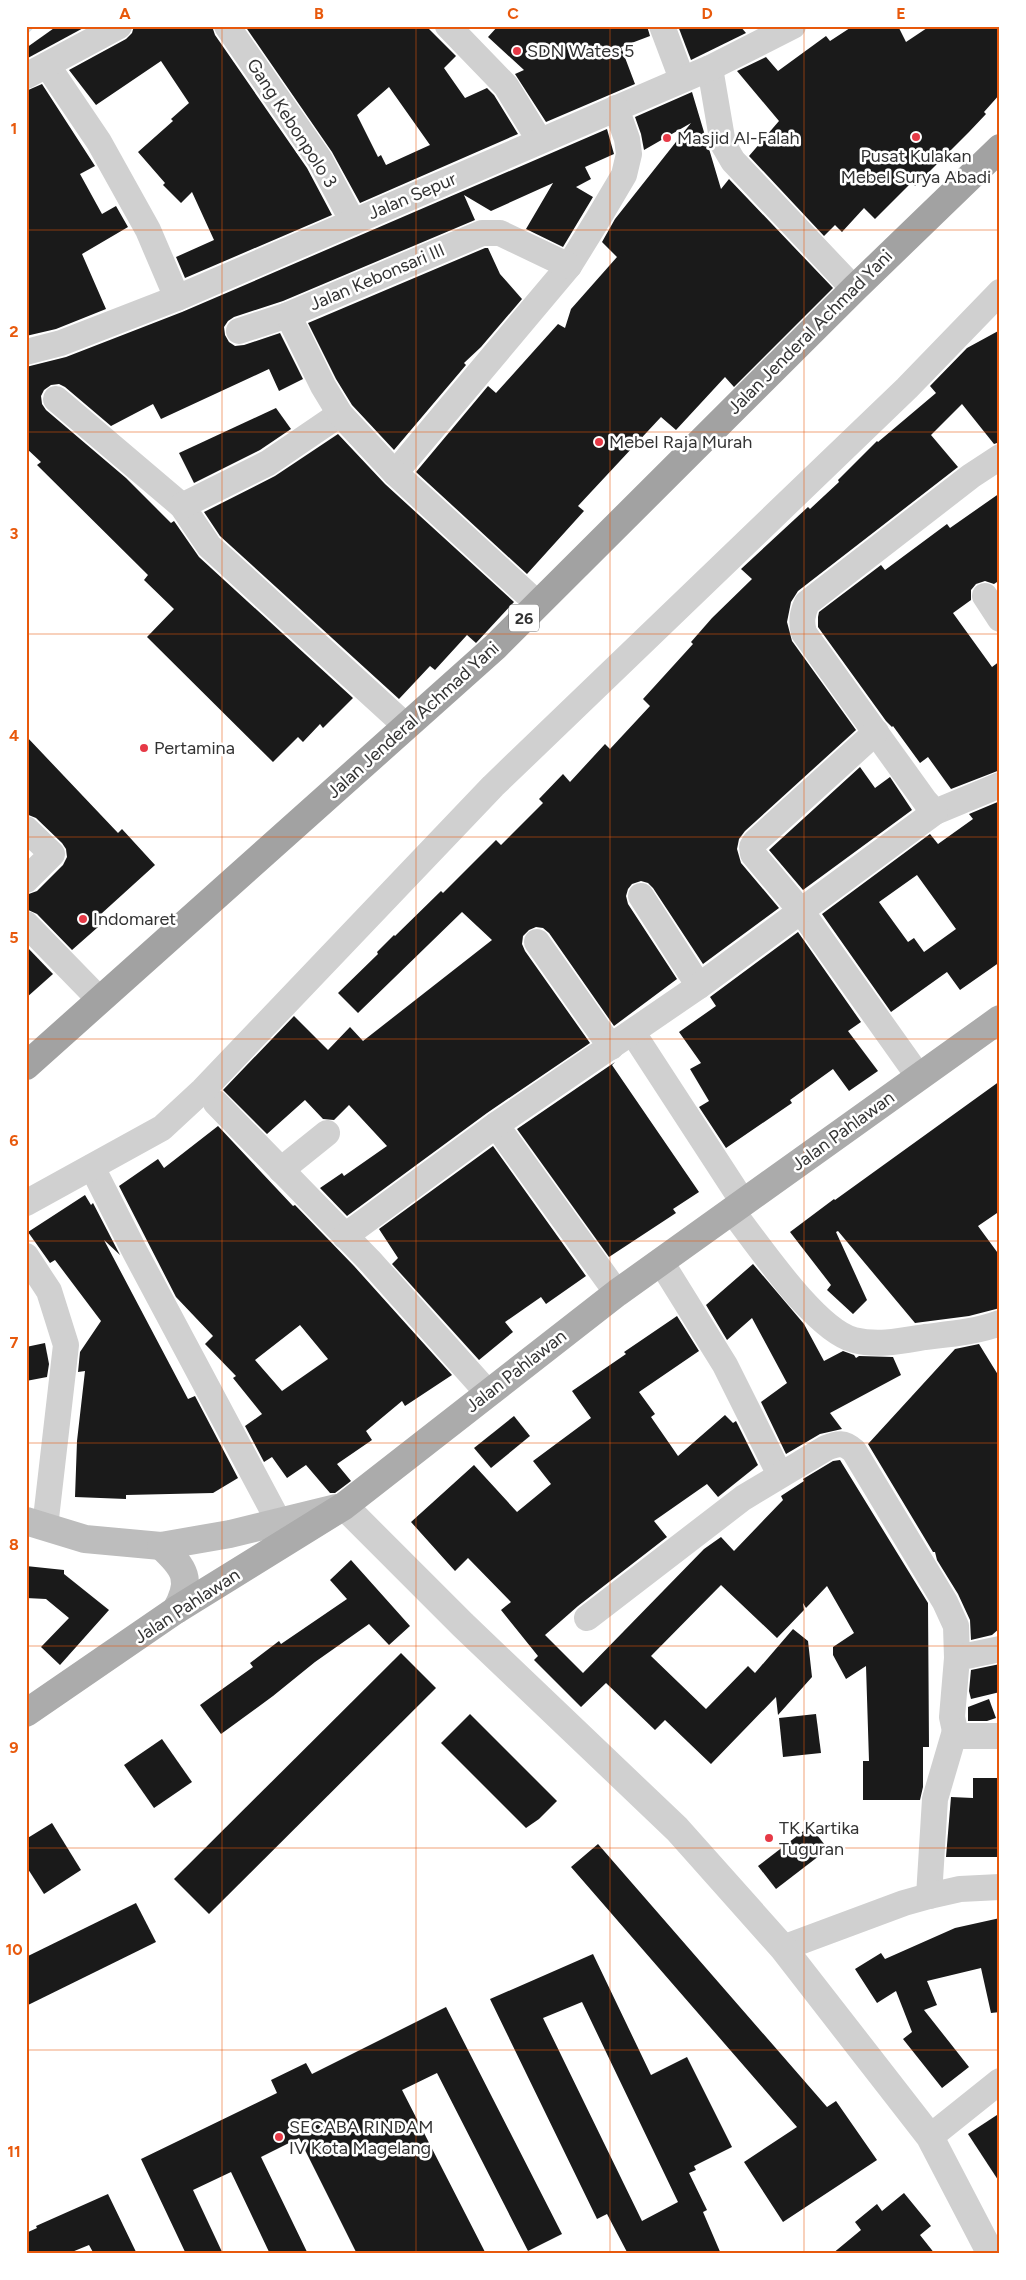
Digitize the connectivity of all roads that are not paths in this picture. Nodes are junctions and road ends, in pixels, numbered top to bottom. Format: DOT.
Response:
graph roads {
  1 [pos="119,26"];
  2 [pos="227,26"];
  3 [pos="448,26"];
  4 [pos="662,26"];
  5 [pos="793,26"];
  6 [pos="710,68"];
  7 [pos="36,70"];
  8 [pos="682,79"];
  9 [pos="616,108"];
  10 [pos="540,141"];
  11 [pos="1000,148"];
  12 [pos="353,222"];
  13 [pos="569,266"];
  14 [pos="854,288"];
  15 [pos="1000,292"];
  16 [pos="177,298"];
  17 [pos="288,315"];
  18 [pos="239,331"];
  19 [pos="26,352"];
  20 [pos="56,399"];
  21 [pos="340,414"];
  22 [pos="1000,457"];
  23 [pos="395,473"];
  24 [pos="182,506"];
  25 [pos="986,596"];
  26 [pos="538,604"];
  27 [pos="1000,619"];
  28 [pos="406,726"];
  29 [pos="876,732"];
  30 [pos="1000,785"];
  31 [pos="936,812"];
  32 [pos="26,829"];
  33 [pos="26,880"];
  34 [pos="641,896"];
  35 [pos="801,911"];
  36 [pos="26,924"];
  37 [pos="537,942"];
  38 [pos="699,986"];
  39 [pos="100,1000"];
  40 [pos="1000,1019"];
  41 [pos="633,1033"];
  42 [pos="611,1047"];
  43 [pos="26,1066"];
  44 [pos="919,1076"];
  45 [pos="216,1103"];
  46 [pos="496,1125"];
  47 [pos="327,1133"];
  48 [pos="92,1167"];
  49 [pos="281,1170"];
  50 [pos="26,1203"];
  51 [pos="738,1207"];
  52 [pos="345,1236"];
  53 [pos="26,1256"];
  54 [pos="661,1262"];
  55 [pos="617,1293"];
  56 [pos="1000,1322"];
  57 [pos="488,1393"];
  58 [pos="780,1475"];
  59 [pos="344,1506"];
  60 [pos="279,1522"];
  61 [pos="36,1524"];
  62 [pos="161,1546"];
  63 [pos="176,1610"];
  64 [pos="587,1618"];
  65 [pos="1000,1649"];
  66 [pos="957,1658"];
  67 [pos="26,1713"];
  68 [pos="955,1731"];
  69 [pos="1000,1736"];
  70 [pos="1000,1887"];
  71 [pos="928,1896"];
  72 [pos="783,1948"];
  73 [pos="1000,2080"];
  74 [pos="930,2137"];
  75 [pos="991,2254"];
  1 -- 7 [label="street"];
  2 -- 12 [label="street, Gang Kebonpolo 3"];
  3 -- 10 [label="street"];
  4 -- 8 [label="street"];
  5 -- 6 [label="street, Jalan Sepur"];
  6 -- 8 [label="street, Jalan Sepur"];
  6 -- 14 [label="street"];
  7 -- 16 [label="street"];
  8 -- 9 [label="street, Jalan Sepur"];
  9 -- 10 [label="street, Jalan Sepur"];
  9 -- 13 [label="street"];
  10 -- 12 [label="street, Jalan Sepur"];
  11 -- 14 [label="highway, Jalan Jenderal Achmad Yani / 26"];
  12 -- 16 [label="street, Jalan Sepur"];
  13 -- 17 [label="street, Jalan Kebonsari III"];
  13 -- 23 [label="street"];
  14 -- 26 [label="highway, Jalan Jenderal Achmad Yani / 26"];
  15 -- 48 [label="street"];
  16 -- 19 [label="street, Jalan Sepur"];
  17 -- 18 [label="street"];
  17 -- 21 [label="street, Jalan Kebonsari III"];
  20 -- 24 [label="street"];
  21 -- 23 [label="street, Jalan Kebonsari III"];
  21 -- 24 [label="street"];
  22 -- 29 [label="street"];
  23 -- 26 [label="street, Jalan Kebonsari III"];
  24 -- 28 [label="street"];
  25 -- 27 [label="street"];
  26 -- 28 [label="highway, Jalan Jenderal Achmad Yani / 26"];
  28 -- 39 [label="highway, Jalan Jenderal Achmad Yani / 26"];
  29 -- 31 [label="street"];
  29 -- 35 [label="street"];
  30 -- 31 [label="street"];
  31 -- 35 [label="street"];
  32 -- 33 [label="street"];
  34 -- 38 [label="street"];
  35 -- 38 [label="street"];
  35 -- 44 [label="street"];
  36 -- 39 [label="street"];
  37 -- 42 [label="street"];
  38 -- 41 [label="street"];
  39 -- 43 [label="highway, Jalan Jenderal Achmad Yani / 26"];
  40 -- 44 [label="main road, Jalan Pahlawan"];
  41 -- 42 [label="street"];
  41 -- 51 [label="street"];
  42 -- 46 [label="street"];
  44 -- 51 [label="main road, Jalan Pahlawan"];
  45 -- 49 [label="street"];
  46 -- 52 [label="street"];
  46 -- 55 [label="street"];
  47 -- 49 [label="street"];
  48 -- 50 [label="street"];
  48 -- 60 [label="street"];
  49 -- 52 [label="street"];
  51 -- 54 [label="main road, Jalan Pahlawan"];
  51 -- 56 [label="street"];
  52 -- 57 [label="street"];
  53 -- 61 [label="street"];
  54 -- 55 [label="main road, Jalan Pahlawan"];
  54 -- 58 [label="street"];
  55 -- 57 [label="main road, Jalan Pahlawan"];
  57 -- 59 [label="main road, Jalan Pahlawan"];
  58 -- 64 [label="street"];
  58 -- 66 [label="street"];
  59 -- 60 [label="main road"];
  59 -- 63 [label="main road, Jalan Pahlawan"];
  59 -- 72 [label="street"];
  60 -- 62 [label="main road"];
  61 -- 62 [label="main road"];
  62 -- 63 [label="main road"];
  63 -- 67 [label="main road, Jalan Pahlawan"];
  65 -- 66 [label="street"];
  66 -- 68 [label="street"];
  68 -- 69 [label="street"];
  68 -- 71 [label="street"];
  70 -- 71 [label="street"];
  71 -- 72 [label="street"];
  72 -- 74 [label="street"];
  73 -- 74 [label="street"];
  74 -- 75 [label="street"];
}
